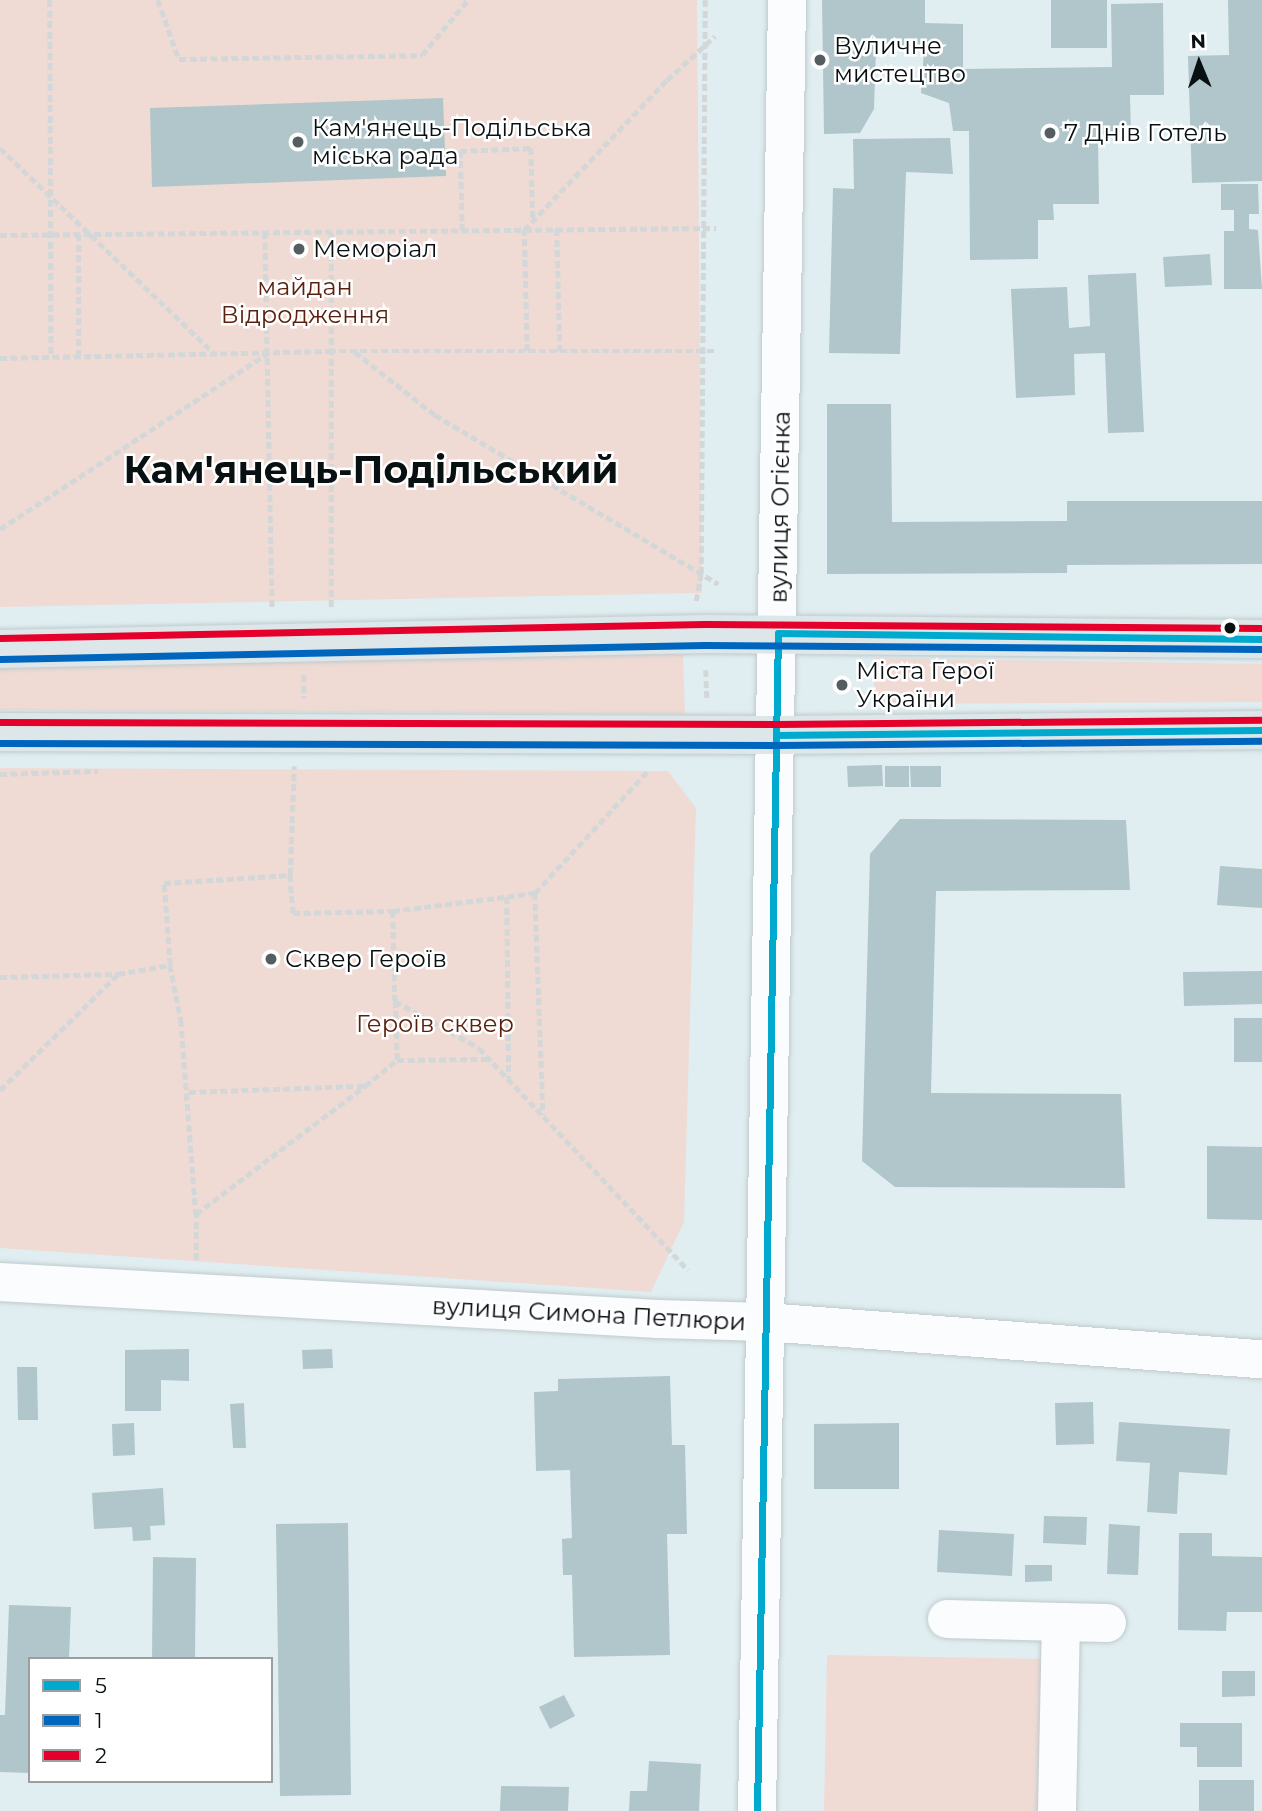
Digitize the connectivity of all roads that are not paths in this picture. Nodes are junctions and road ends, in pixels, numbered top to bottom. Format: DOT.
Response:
graph roads {
  1 [pos="787,0"];
  2 [pos="778,633"];
  3 [pos="1262,639"];
  4 [pos="0,649"];
  5 [pos="1262,730"];
  6 [pos="0,732"];
  7 [pos="777,735"];
  8 [pos="0,1282"];
  9 [pos="765,1322"];
  10 [pos="1262,1359"];
  11 [pos="947,1619"];
  12 [pos="1061,1622"];
  13 [pos="1107,1623"];
  14 [pos="757,1811"];
  15 [pos="1057,1811"];
  1 -- 2 [label="street, вулиця Огієнка"];
  2 -- 3 [label="main road"];
  2 -- 4 [label="main road"];
  2 -- 7 [label="street, вулиця Огієнка"];
  5 -- 7 [label="main road"];
  6 -- 7 [label="main road"];
  7 -- 9 [label="street, вулиця Огієнка"];
  8 -- 9 [label="street, вулиця Симона Петлюри"];
  9 -- 10 [label="street, вулиця Симона Петлюри"];
  9 -- 14 [label="street, вулиця Огієнка"];
  11 -- 12 [label="street"];
  12 -- 13 [label="street"];
  12 -- 15 [label="street"];
}
